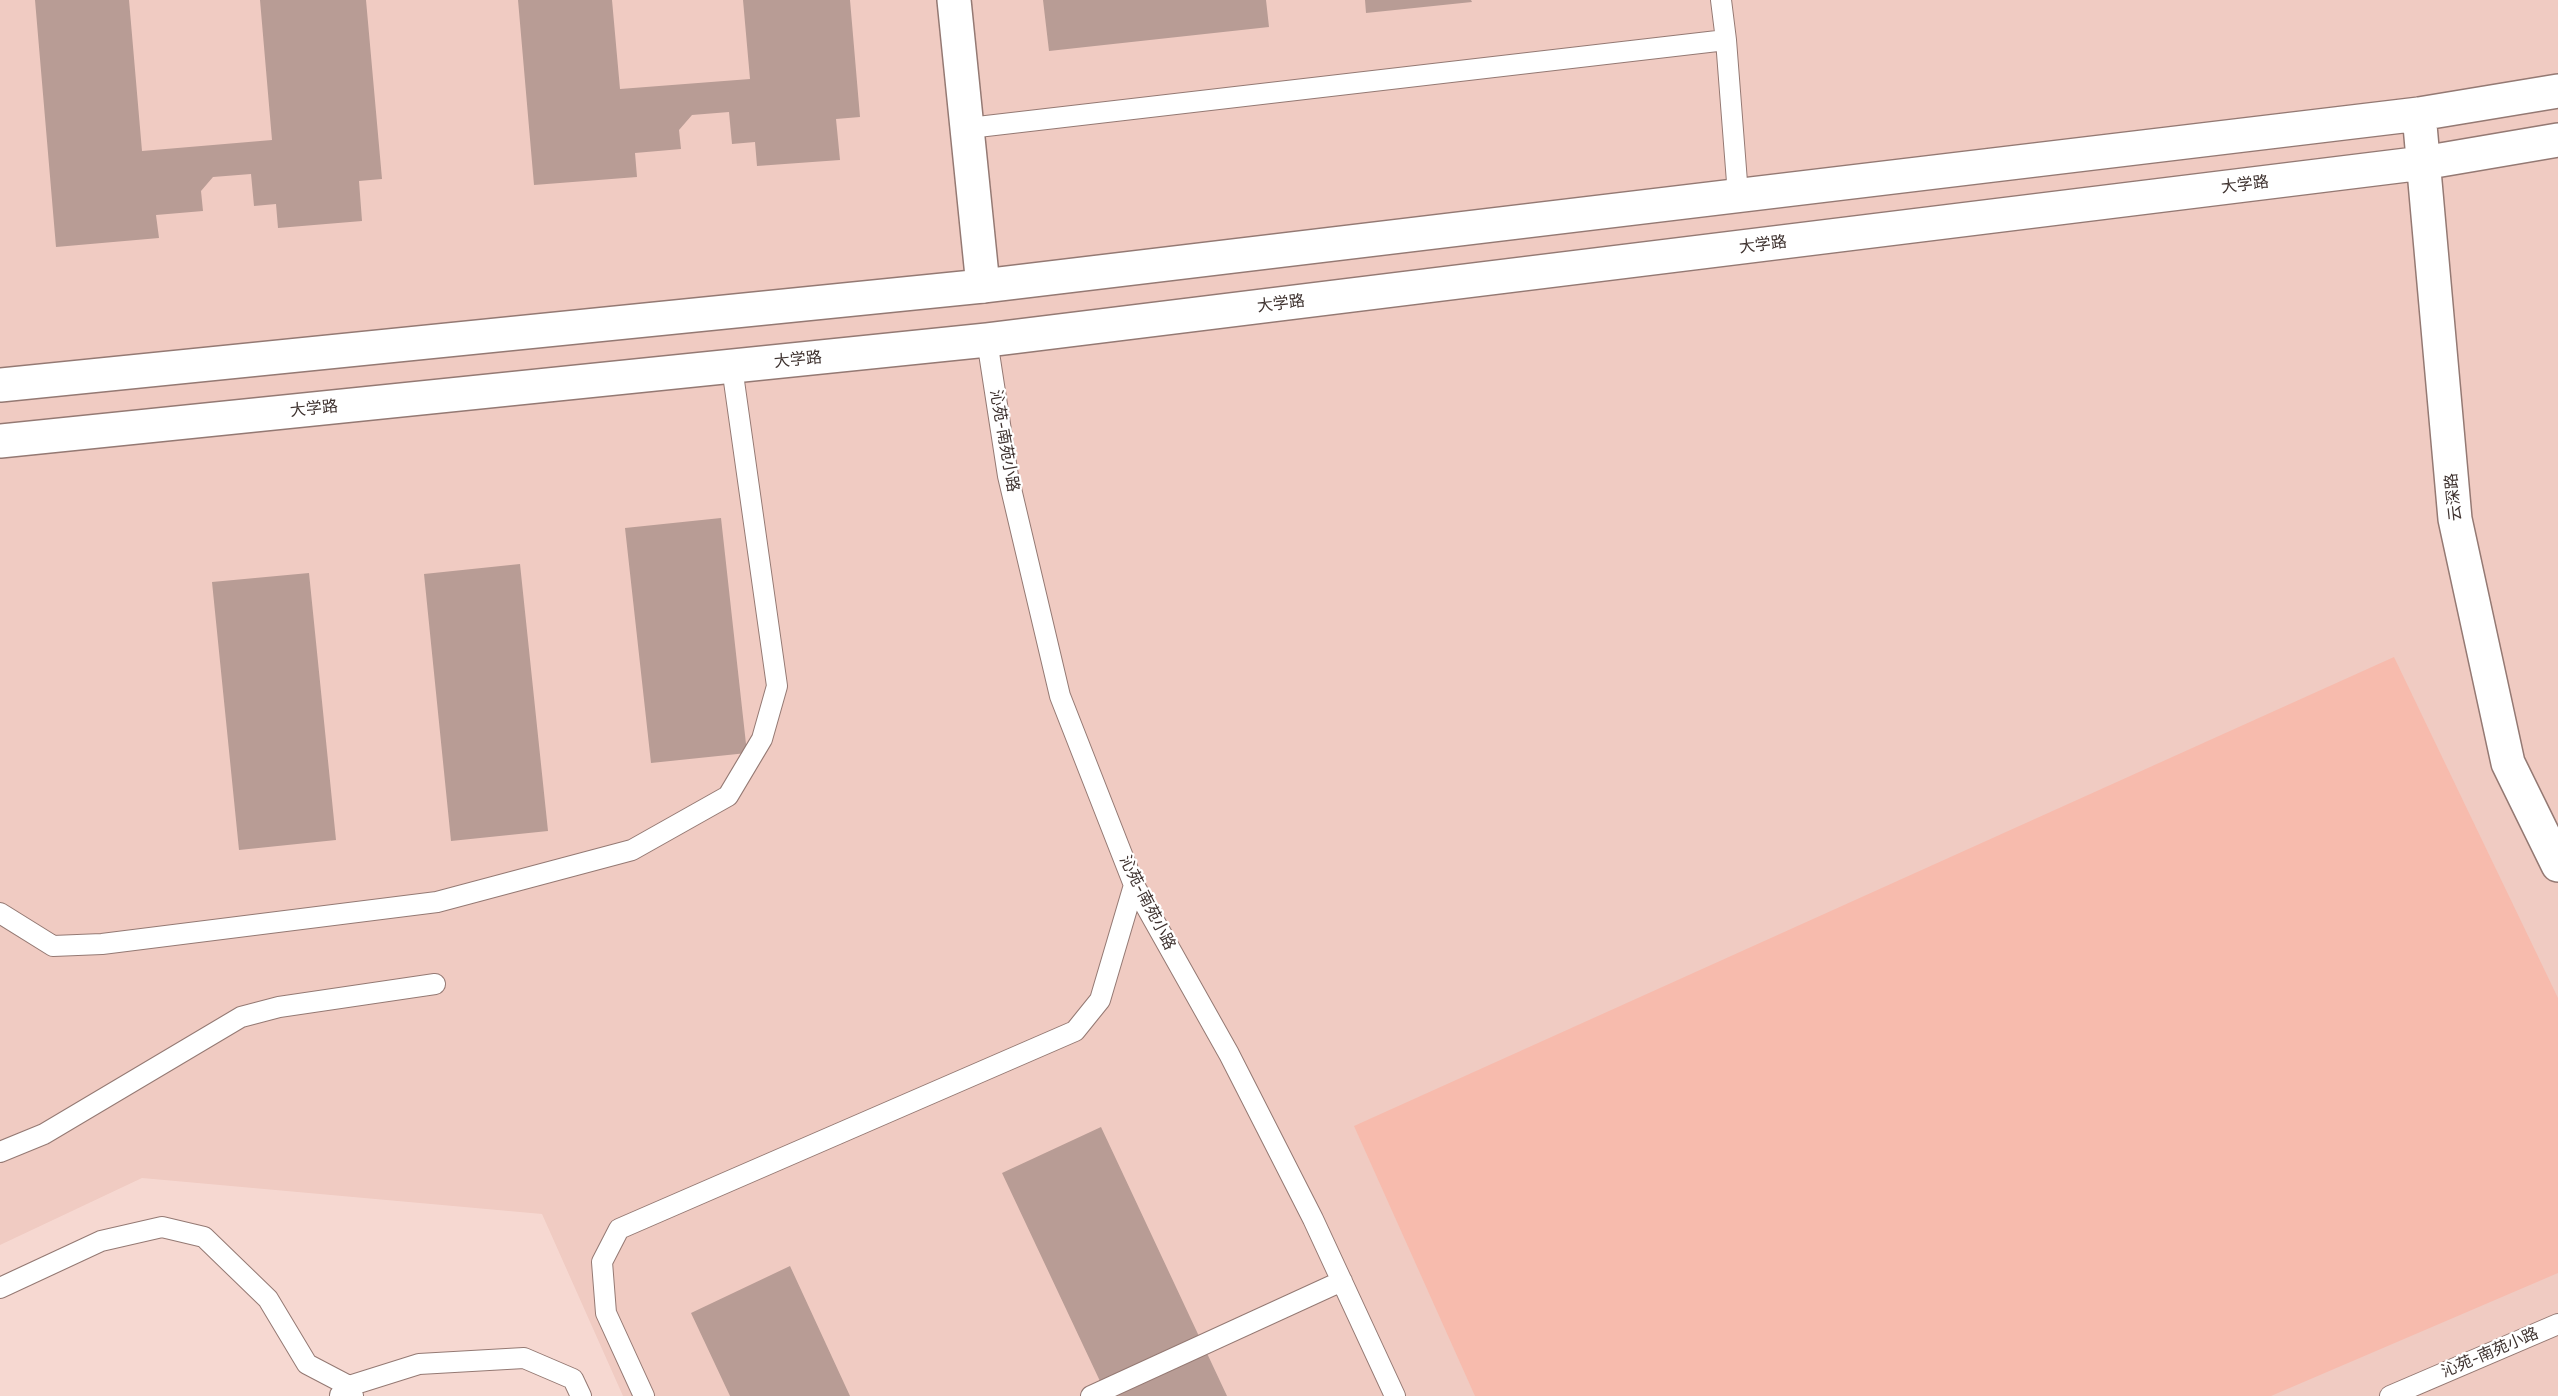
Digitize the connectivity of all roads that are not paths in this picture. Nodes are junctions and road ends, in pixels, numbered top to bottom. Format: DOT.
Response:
graph roads {
  1 [pos="954,0"];
  2 [pos="1721,0"];
  3 [pos="1726,40"];
  4 [pos="2558,91"];
  5 [pos="2419,114"];
  6 [pos="969,128"];
  7 [pos="2558,140"];
  8 [pos="2423,163"];
  9 [pos="1738,195"];
  10 [pos="983,286"];
  11 [pos="987,340"];
  12 [pos="732,367"];
  13 [pos="0,385"];
  14 [pos="0,441"];
  15 [pos="2558,865"];
  16 [pos="1134,885"];
  17 [pos="0,913"];
  18 [pos="435,984"];
  19 [pos="0,1152"];
  20 [pos="1342,1281"];
  21 [pos="0,1288"];
  22 [pos="2558,1324"];
  23 [pos="347,1393"];
  24 [pos="581,1396"];
  25 [pos="644,1396"];
  26 [pos="1091,1396"];
  27 [pos="1395,1396"];
  28 [pos="2390,1396"];
  1 -- 6 [label="main road"];
  2 -- 3 [label="lane"];
  3 -- 6 [label="lane"];
  3 -- 9 [label="lane"];
  4 -- 5 [label="main road"];
  5 -- 8 [label="main road, 云深路"];
  5 -- 9 [label="main road"];
  6 -- 10 [label="main road"];
  7 -- 8 [label="main road, 大学路"];
  8 -- 11 [label="main road, 大学路"];
  8 -- 15 [label="main road, 云深路"];
  9 -- 10 [label="main road"];
  10 -- 13 [label="main road"];
  11 -- 12 [label="main road, 大学路"];
  11 -- 16 [label="lane, 沁苑-南苑小路"];
  12 -- 14 [label="main road, 大学路"];
  12 -- 17 [label="lane"];
  16 -- 20 [label="lane, 沁苑-南苑小路"];
  16 -- 25 [label="lane"];
  18 -- 19 [label="lane"];
  20 -- 26 [label="lane"];
  20 -- 27 [label="lane, 沁苑-南苑小路"];
  21 -- 23 [label="lane"];
  22 -- 28 [label="lane, 沁苑-南苑小路"];
  23 -- 24 [label="lane"];
}
